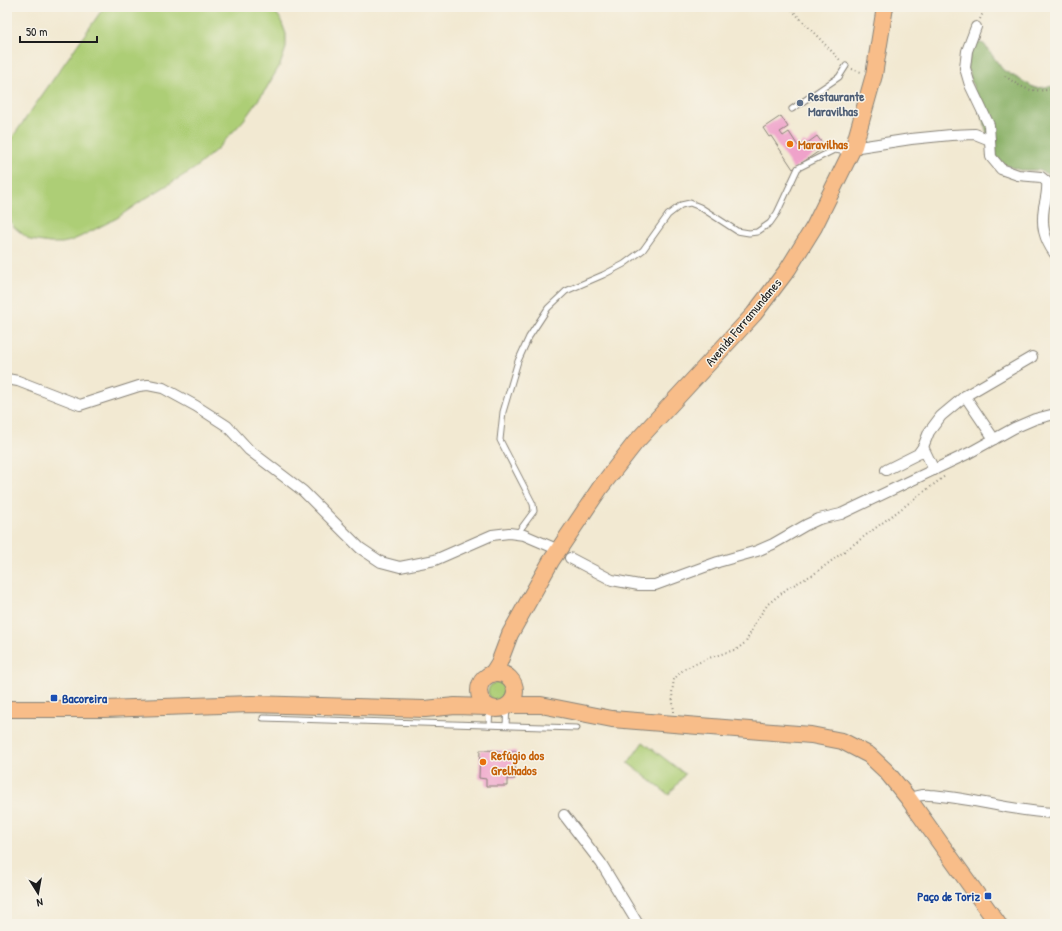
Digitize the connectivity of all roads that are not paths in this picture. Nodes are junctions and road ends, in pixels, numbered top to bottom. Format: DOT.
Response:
graph roads {
  1 [pos="885,7"];
  2 [pos="976,27"];
  3 [pos="846,66"];
  4 [pos="792,108"];
  5 [pos="990,140"];
  6 [pos="852,149"];
  7 [pos="1055,254"];
  8 [pos="1032,357"];
  9 [pos="7,379"];
  10 [pos="965,396"];
  11 [pos="1055,414"];
  12 [pos="994,439"];
  13 [pos="923,447"];
  14 [pos="886,470"];
  15 [pos="934,470"];
  16 [pos="517,534"];
  17 [pos="552,546"];
  18 [pos="570,558"];
  19 [pos="507,645"];
  20 [pos="492,674"];
  21 [pos="512,681"];
  22 [pos="480,684"];
  23 [pos="508,706"];
  24 [pos="448,707"];
  25 [pos="488,707"];
  26 [pos="7,709"];
  27 [pos="559,709"];
  28 [pos="263,718"];
  29 [pos="490,725"];
  30 [pos="506,725"];
  31 [pos="577,728"];
  32 [pos="908,798"];
  33 [pos="1055,813"];
  34 [pos="564,815"];
  35 [pos="638,924"];
  36 [pos="998,924"];
  1 -- 6 [label="main road, Avenida Farramundanes"];
  2 -- 5 [label="street"];
  3 -- 4 [label="lane"];
  5 -- 6 [label="street"];
  5 -- 7 [label="street"];
  6 -- 16 [label="lane"];
  6 -- 19 [label="main road, Avenida Farramundanes"];
  8 -- 10 [label="street"];
  9 -- 16 [label="street"];
  10 -- 12 [label="street"];
  10 -- 13 [label="street"];
  11 -- 12 [label="street"];
  12 -- 15 [label="street"];
  13 -- 14 [label="street"];
  13 -- 15 [label="street"];
  15 -- 18 [label="street"];
  16 -- 17 [label="street"];
  19 -- 20 [label="main road, Avenida Farramundanes"];
  19 -- 21 [label="main road"];
  20 -- 21 [label="main road"];
  20 -- 22 [label="main road"];
  21 -- 23 [label="main road"];
  21 -- 27 [label="main road"];
  22 -- 24 [label="main road"];
  22 -- 25 [label="main road"];
  23 -- 25 [label="main road"];
  23 -- 27 [label="main road"];
  23 -- 30 [label="lane"];
  24 -- 25 [label="main road"];
  24 -- 26 [label="main road"];
  25 -- 29 [label="lane"];
  27 -- 32 [label="main road"];
  28 -- 29 [label="lane"];
  29 -- 30 [label="lane"];
  30 -- 31 [label="lane"];
  32 -- 33 [label="street"];
  32 -- 36 [label="main road"];
  34 -- 35 [label="street"];
}
